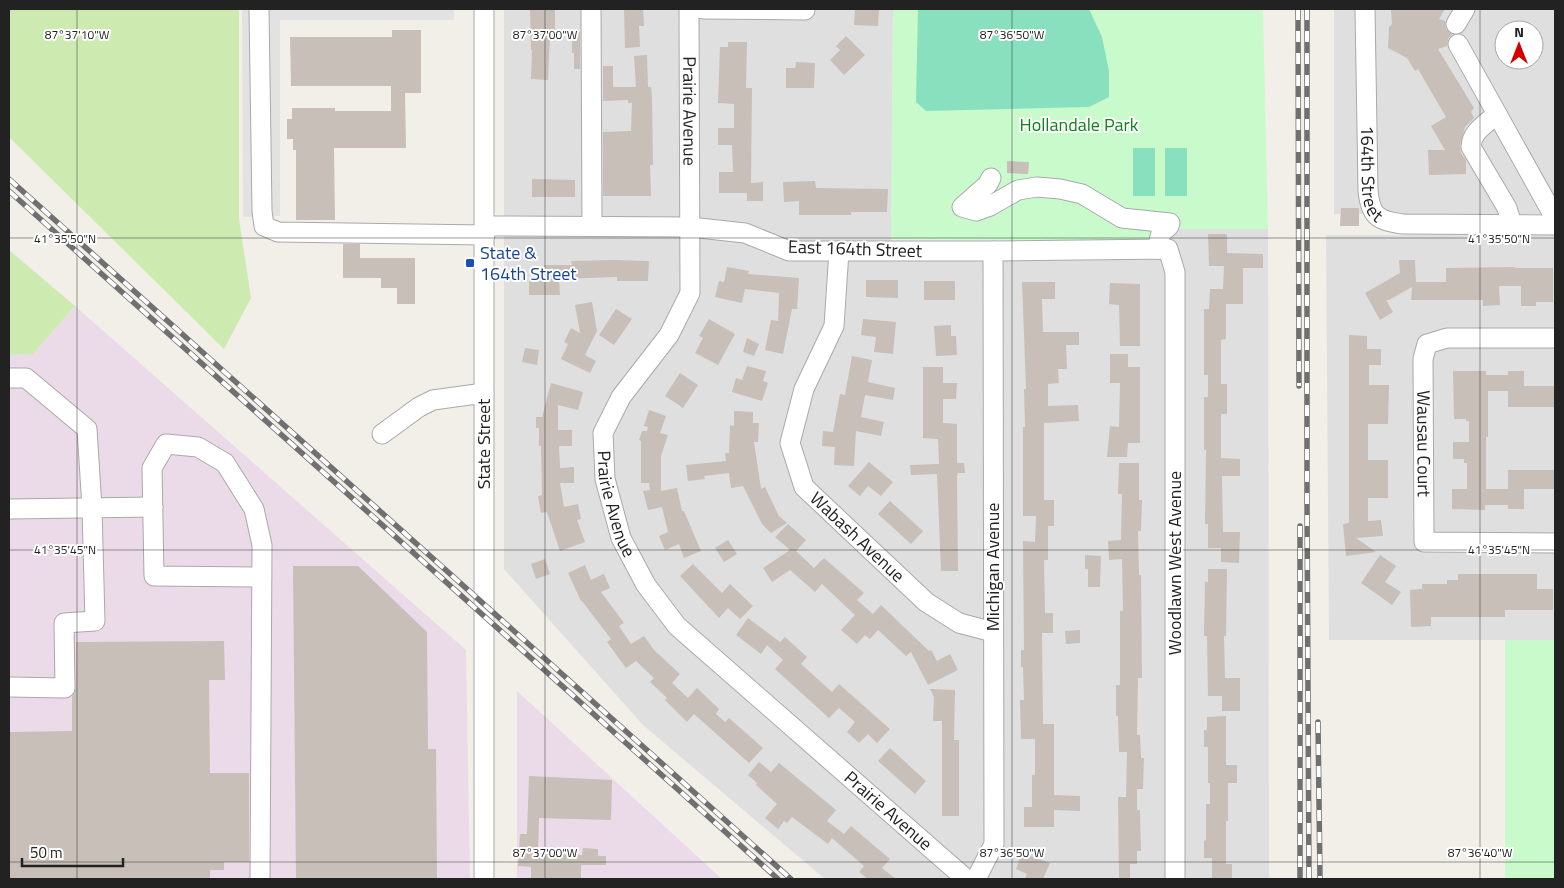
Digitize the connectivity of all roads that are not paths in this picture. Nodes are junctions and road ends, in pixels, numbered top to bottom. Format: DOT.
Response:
graph roads {
  1 [pos="259,9"];
  2 [pos="484,9"];
  3 [pos="591,9"];
  4 [pos="689,9"];
  5 [pos="703,9"];
  6 [pos="1365,9"];
  7 [pos="805,10"];
  8 [pos="1458,44"];
  9 [pos="1497,114"];
  10 [pos="991,178"];
  11 [pos="1555,218"];
  12 [pos="1512,225"];
  13 [pos="1555,225"];
  14 [pos="592,226"];
  15 [pos="690,227"];
  16 [pos="485,230"];
  17 [pos="1163,249"];
  18 [pos="839,251"];
  19 [pos="993,251"];
  20 [pos="1555,338"];
  21 [pos="9,378"];
  22 [pos="484,393"];
  23 [pos="382,434"];
  24 [pos="92,508"];
  25 [pos="153,508"];
  26 [pos="9,509"];
  27 [pos="1555,543"];
  28 [pos="262,577"];
  29 [pos="993,632"];
  30 [pos="9,687"];
  31 [pos="260,879"];
  32 [pos="484,879"];
  33 [pos="966,879"];
  34 [pos="976,879"];
  35 [pos="1175,879"];
  1 -- 16 [label="street, East 164th Street"];
  2 -- 16 [label="street, State Street"];
  3 -- 14 [label="street"];
  4 -- 15 [label="street, Prairie Avenue"];
  5 -- 7 [label="street"];
  6 -- 12 [label="street, 164th Street"];
  8 -- 9 [label="street"];
  9 -- 11 [label="street"];
  9 -- 12 [label="street"];
  10 -- 17 [label="street"];
  12 -- 13 [label="street, 164th Street"];
  14 -- 15 [label="street, East 164th Street"];
  14 -- 16 [label="street, East 164th Street"];
  15 -- 18 [label="street, East 164th Street"];
  15 -- 33 [label="street, Prairie Avenue"];
  16 -- 22 [label="street, State Street"];
  17 -- 19 [label="street, East 164th Street"];
  17 -- 35 [label="street, Woodlawn West Avenue"];
  18 -- 19 [label="street, East 164th Street"];
  18 -- 29 [label="street, Wabash Avenue"];
  19 -- 29 [label="street, Michigan Avenue"];
  20 -- 27 [label="street, Wausau Court"];
  21 -- 24 [label="street"];
  22 -- 23 [label="street"];
  22 -- 32 [label="street, State Street"];
  24 -- 25 [label="street"];
  24 -- 26 [label="street"];
  24 -- 30 [label="street"];
  25 -- 28 [label="street"];
  25 -- 28 [label="street"];
  28 -- 31 [label="street"];
  29 -- 34 [label="street, Michigan Avenue"];
}
